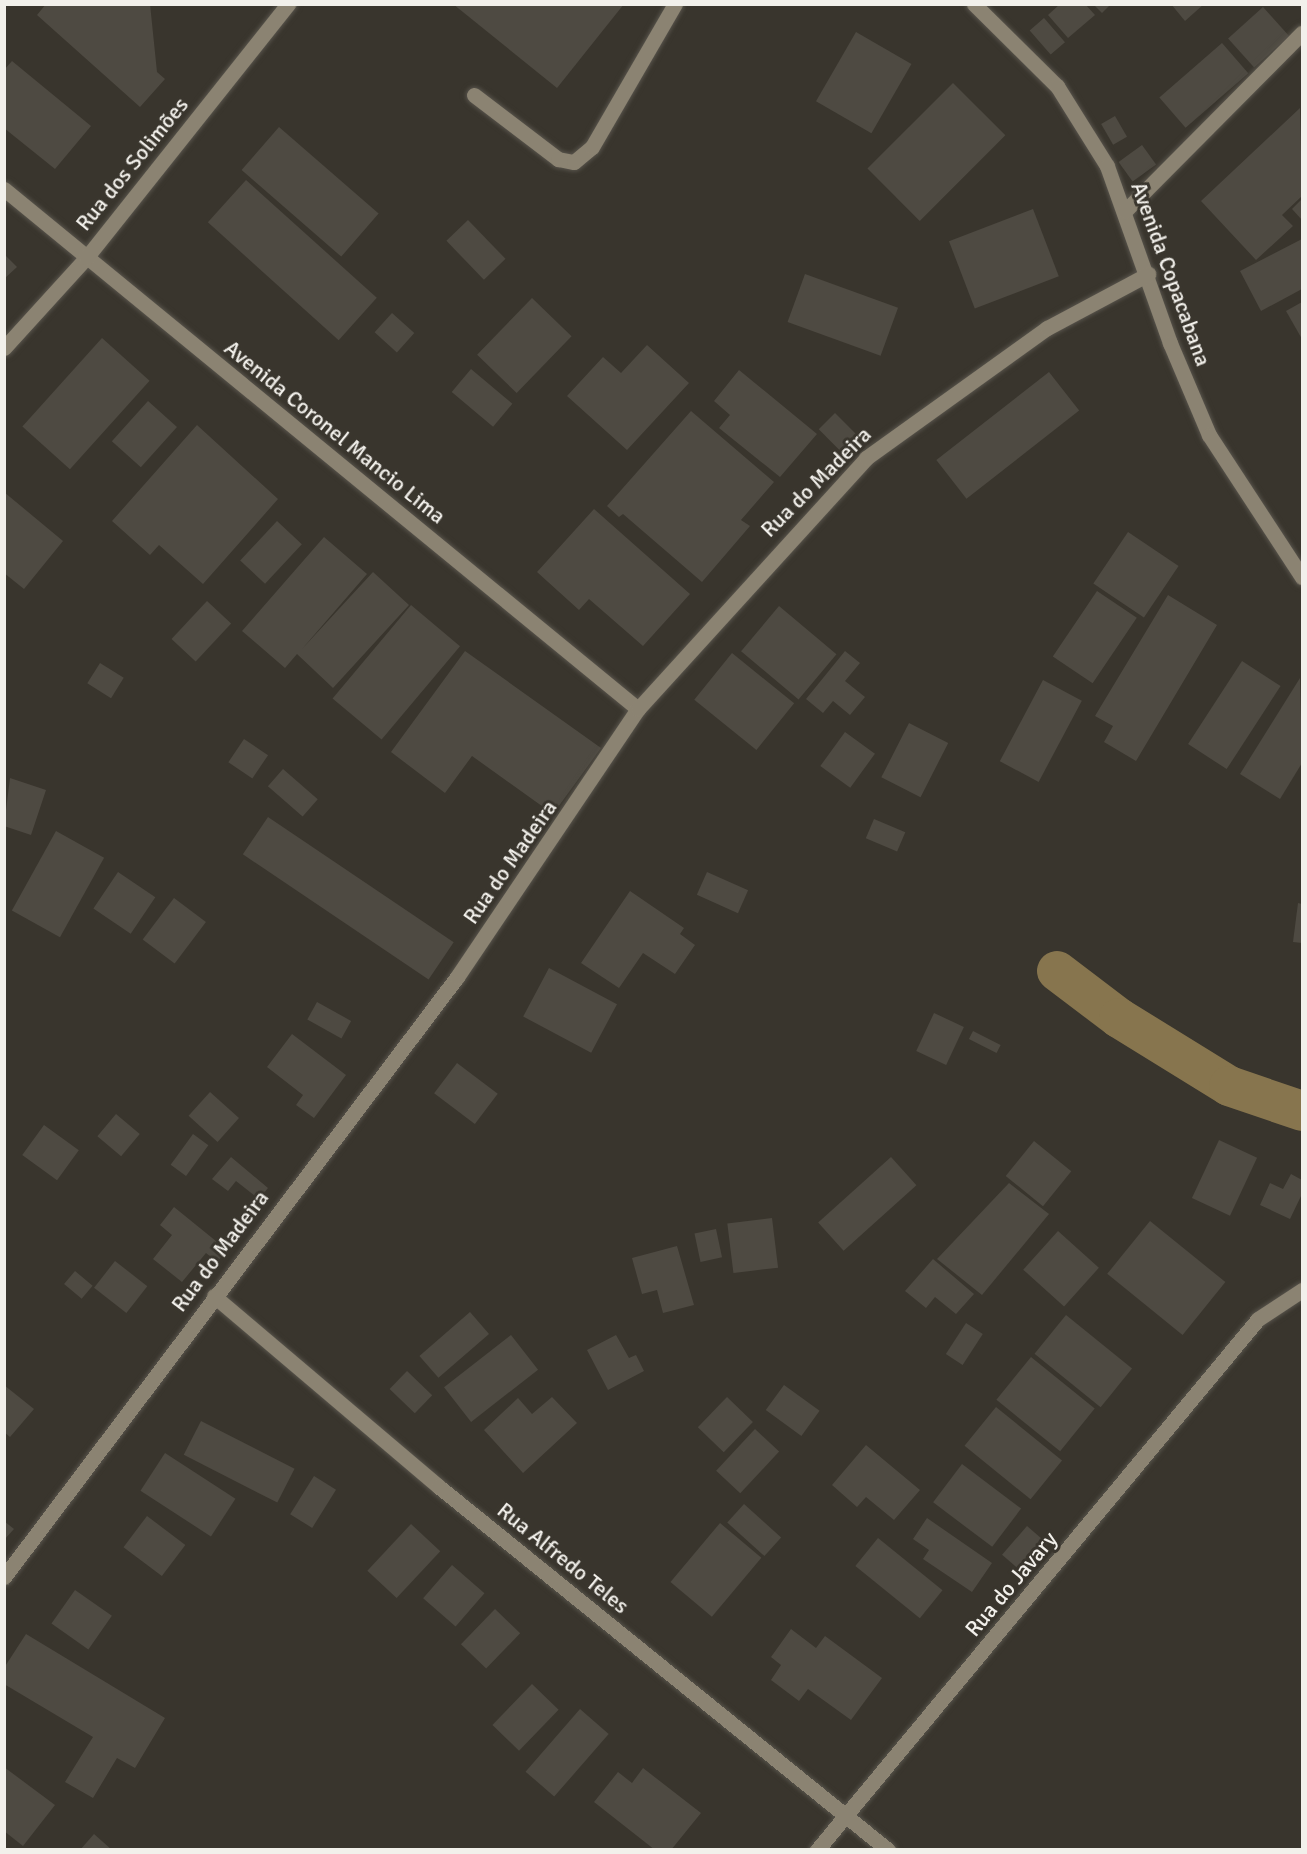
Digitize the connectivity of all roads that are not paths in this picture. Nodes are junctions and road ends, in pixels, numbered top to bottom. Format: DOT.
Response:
graph roads {
  1 [pos="288,4"];
  2 [pos="675,4"];
  3 [pos="974,4"];
  4 [pos="1302,33"];
  5 [pos="474,95"];
  6 [pos="4,189"];
  7 [pos="1125,211"];
  8 [pos="86,258"];
  9 [pos="1148,274"];
  10 [pos="4,348"];
  11 [pos="1302,577"];
  12 [pos="638,709"];
  13 [pos="1302,1290"];
  14 [pos="214,1296"];
  15 [pos="4,1577"];
  16 [pos="847,1816"];
  17 [pos="818,1850"];
  18 [pos="888,1850"];
  1 -- 8 [label="street, Rua dos Solimões"];
  2 -- 5 [label="street"];
  3 -- 7 [label="street, Avenida Copacabana"];
  4 -- 7 [label="street"];
  6 -- 8 [label="street, Avenida Coronel Mancio Lima"];
  7 -- 9 [label="street, Avenida Copacabana"];
  8 -- 10 [label="street, Rua dos Solimões"];
  8 -- 12 [label="street, Avenida Coronel Mancio Lima"];
  9 -- 11 [label="street, Avenida Copacabana"];
  9 -- 12 [label="street, Rua do Madeira"];
  12 -- 14 [label="street, Rua do Madeira"];
  13 -- 16 [label="street, Rua do Javary"];
  14 -- 15 [label="street, Rua do Madeira"];
  14 -- 16 [label="street, Rua Alfredo Teles"];
  16 -- 17 [label="street, Rua do Javary"];
  16 -- 18 [label="street, Rua Alfredo Teles"];
}
